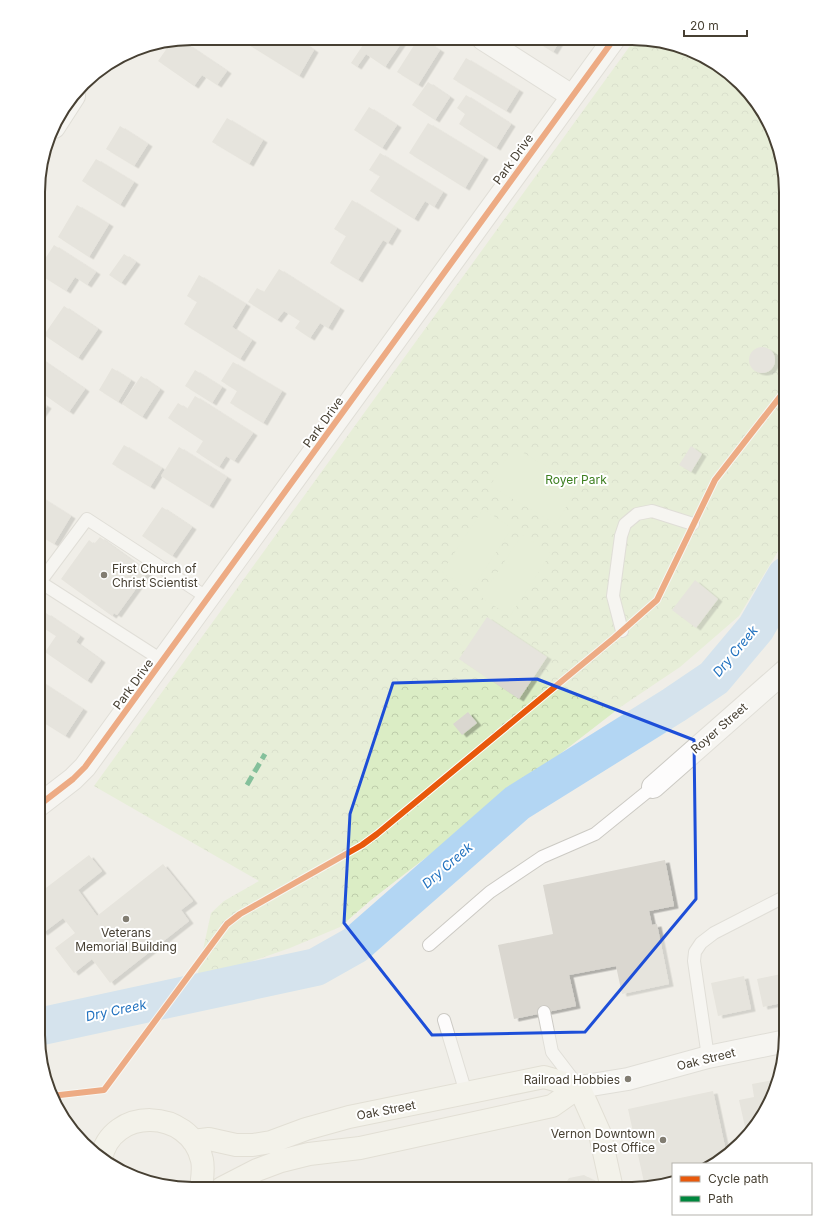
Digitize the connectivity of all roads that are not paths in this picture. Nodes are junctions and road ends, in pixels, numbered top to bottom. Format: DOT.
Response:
graph roads {
  1 [pos="492,45"];
  2 [pos="610,45"];
  3 [pos="572,96"];
  4 [pos="693,524"];
  5 [pos="45,575"];
  6 [pos="45,585"];
  7 [pos="208,598"];
  8 [pos="622,631"];
  9 [pos="163,661"];
  10 [pos="779,676"];
  11 [pos="653,787"];
  12 [pos="45,801"];
  13 [pos="779,900"];
  14 [pos="429,944"];
  15 [pos="544,1012"];
  16 [pos="444,1020"];
  17 [pos="779,1042"];
  18 [pos="708,1057"];
  19 [pos="579,1086"];
  20 [pos="466,1093"];
  21 [pos="193,1141"];
  22 [pos="99,1150"];
  23 [pos="202,1182"];
  24 [pos="234,1182"];
  25 [pos="610,1182"];
  1 -- 3 [label="street"];
  2 -- 3 [label="street, Park Drive"];
  3 -- 7 [label="street, Park Drive"];
  4 -- 8 [label="lane"];
  5 -- 7 [label="lane"];
  6 -- 9 [label="lane"];
  7 -- 9 [label="street, Park Drive"];
  9 -- 12 [label="street, Park Drive"];
  10 -- 11 [label="street, Royer Street"];
  11 -- 14 [label="lane"];
  13 -- 18 [label="lane"];
  15 -- 19 [label="lane"];
  16 -- 20 [label="lane"];
  17 -- 18 [label="street, Oak Street"];
  18 -- 19 [label="street, Oak Street"];
  19 -- 20 [label="main road, Oak Street"];
  19 -- 24 [label="main road, Oak Street"];
  19 -- 25 [label="main road"];
  20 -- 21 [label="main road, Oak Street"];
  21 -- 22 [label="main road"];
  21 -- 23 [label="main road"];
}
